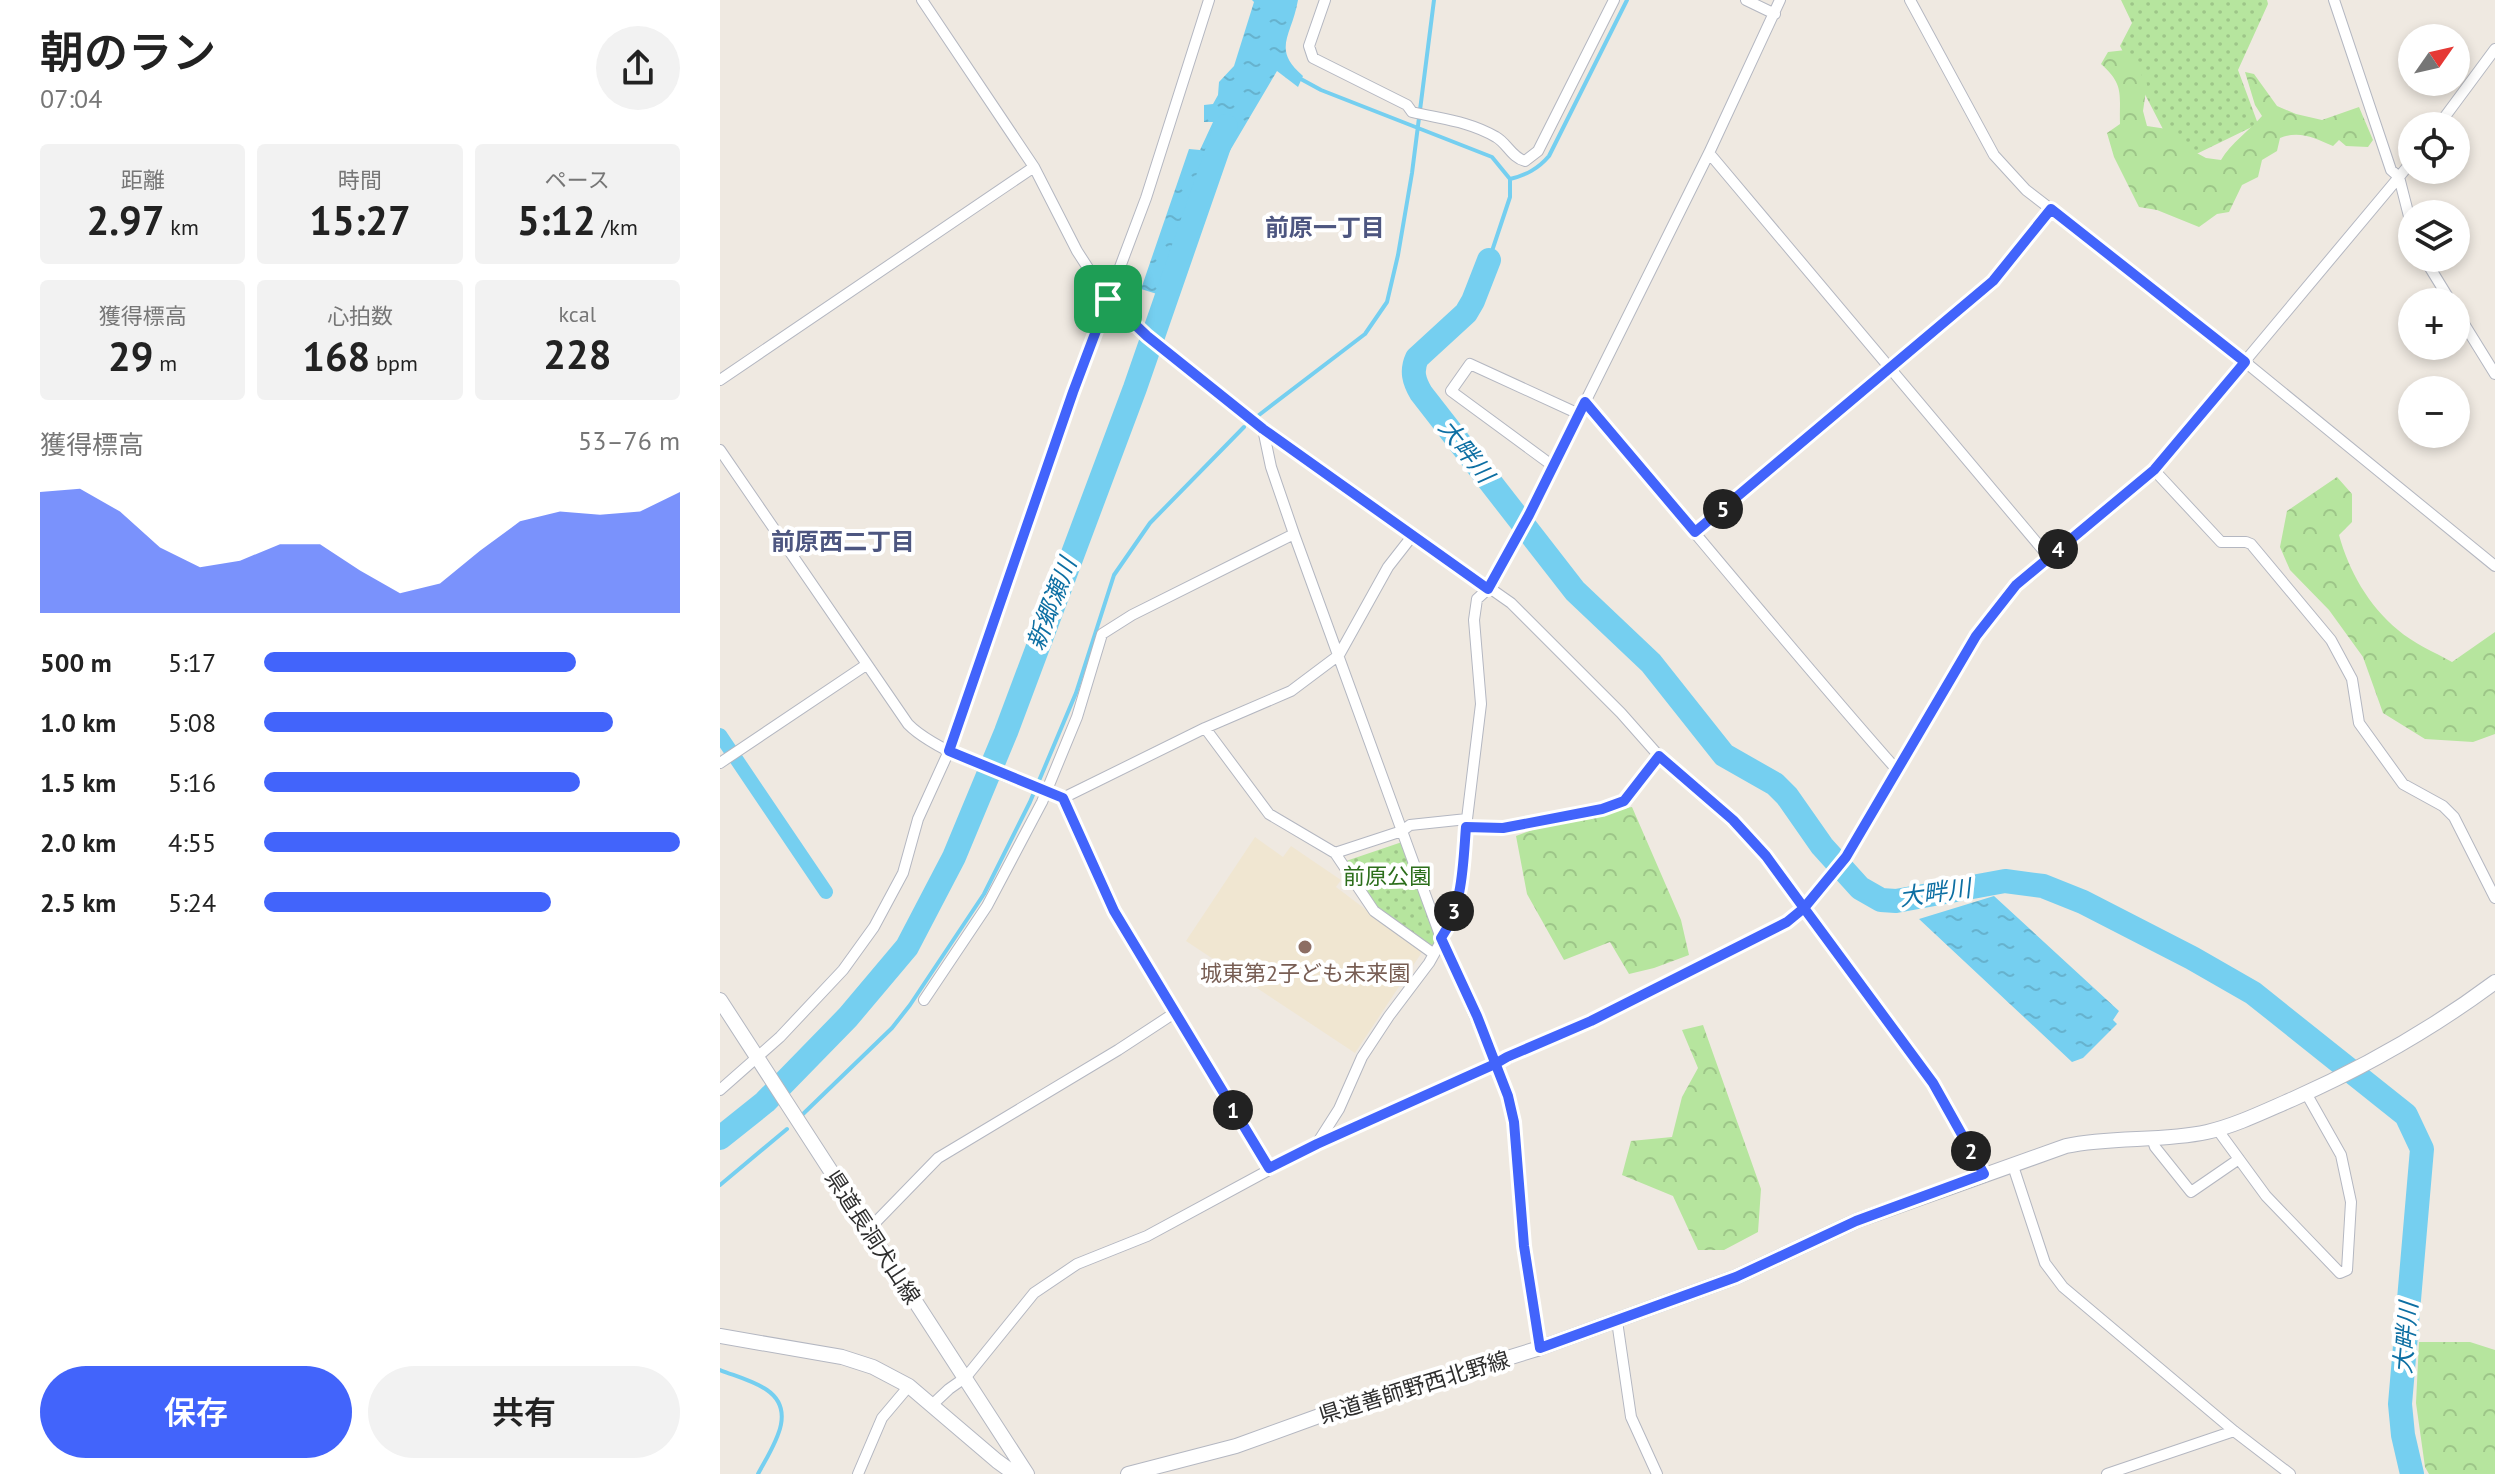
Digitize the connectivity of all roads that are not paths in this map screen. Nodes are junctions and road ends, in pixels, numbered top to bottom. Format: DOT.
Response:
graph roads {
  1 [pos="922,0"];
  2 [pos="1209,0"];
  3 [pos="1325,0"];
  4 [pos="1614,0"];
  5 [pos="1746,0"];
  6 [pos="1780,0"];
  7 [pos="1910,0"];
  8 [pos="2334,0"];
  9 [pos="1775,14"];
  10 [pos="2495,49"];
  11 [pos="2448,112"];
  12 [pos="1709,153"];
  13 [pos="1034,167"];
  14 [pos="2398,176"];
  15 [pos="2398,178"];
  16 [pos="2051,209"];
  17 [pos="1108,299"];
  18 [pos="2470,334"];
  19 [pos="2245,362"];
  20 [pos="1890,369"];
  21 [pos="2495,374"];
  22 [pos="720,380"];
  23 [pos="1585,402"];
  24 [pos="1579,414"];
  25 [pos="1263,429"];
  26 [pos="720,450"];
  27 [pos="1553,466"];
  28 [pos="2154,470"];
  29 [pos="1695,532"];
  30 [pos="1294,534"];
  31 [pos="1413,535"];
  32 [pos="2048,556"];
  33 [pos="2495,566"];
  34 [pos="1488,589"];
  35 [pos="1339,655"];
  36 [pos="866,665"];
  37 [pos="1205,728"];
  38 [pos="949,751"];
  39 [pos="1659,756"];
  40 [pos="724,761"];
  41 [pos="1897,770"];
  42 [pos="1046,791"];
  43 [pos="1063,798"];
  44 [pos="1466,823"];
  45 [pos="1402,831"];
  46 [pos="1335,853"];
  47 [pos="2495,898"];
  48 [pos="1804,908"];
  49 [pos="1441,938"];
  50 [pos="1434,954"];
  51 [pos="2495,982"];
  52 [pos="720,1000"];
  53 [pos="924,1000"];
  54 [pos="1176,1012"];
  55 [pos="757,1057"];
  56 [pos="1495,1064"];
  57 [pos="720,1090"];
  58 [pos="2306,1093"];
  59 [pos="2217,1129"];
  60 [pos="2152,1138"];
  61 [pos="1317,1144"];
  62 [pos="2239,1159"];
  63 [pos="2013,1166"];
  64 [pos="1269,1168"];
  65 [pos="1984,1174"];
  66 [pos="868,1230"];
  67 [pos="1617,1321"];
  68 [pos="720,1336"];
  69 [pos="1540,1348"];
  70 [pos="966,1377"];
  71 [pos="909,1386"];
  72 [pos="933,1404"];
  73 [pos="2234,1431"];
  74 [pos="858,1474"];
  75 [pos="1015,1474"];
  76 [pos="1027,1474"];
  77 [pos="1128,1474"];
  78 [pos="1657,1474"];
  79 [pos="2107,1474"];
  80 [pos="2290,1474"];
  1 -- 13 [label="street"];
  2 -- 17 [label="street"];
  3 -- 4 [label="street"];
  5 -- 9 [label="street"];
  6 -- 9 [label="street"];
  7 -- 16 [label="street"];
  8 -- 14 [label="street"];
  9 -- 12 [label="street"];
  10 -- 11 [label="street"];
  12 -- 20 [label="street"];
  12 -- 23 [label="street"];
  13 -- 17 [label="street"];
  13 -- 22 [label="street"];
  15 -- 19 [label="street"];
  16 -- 19 [label="street"];
  16 -- 20 [label="street"];
  17 -- 25 [label="street"];
  17 -- 38 [label="street"];
  18 -- 21 [label="street"];
  19 -- 28 [label="street"];
  19 -- 33 [label="street"];
  20 -- 29 [label="street"];
  20 -- 32 [label="street"];
  23 -- 24 [label="street"];
  23 -- 29 [label="street"];
  24 -- 27 [label="street"];
  24 -- 27 [label="street"];
  25 -- 30 [label="street"];
  25 -- 31 [label="street"];
  26 -- 36 [label="street"];
  27 -- 34 [label="street"];
  28 -- 32 [label="street"];
  28 -- 47 [label="street"];
  29 -- 41 [label="street"];
  30 -- 35 [label="street"];
  30 -- 42 [label="street"];
  31 -- 34 [label="street"];
  31 -- 35 [label="street"];
  32 -- 41 [label="street"];
  34 -- 39 [label="street"];
  34 -- 44 [label="street"];
  35 -- 37 [label="street"];
  35 -- 45 [label="street"];
  36 -- 38 [label="street"];
  36 -- 40 [label="street"];
  37 -- 43 [label="street"];
  37 -- 46 [label="street"];
  38 -- 42 [label="street"];
  38 -- 55 [label="street"];
  39 -- 44 [label="street"];
  39 -- 48 [label="street"];
  41 -- 48 [label="street"];
  42 -- 43 [label="street"];
  42 -- 53 [label="street"];
  43 -- 54 [label="street"];
  44 -- 45 [label="street"];
  44 -- 49 [label="street"];
  45 -- 46 [label="street"];
  45 -- 49 [label="street"];
  46 -- 50 [label="street"];
  48 -- 56 [label="street"];
  48 -- 65 [label="street"];
  49 -- 50 [label="street"];
  49 -- 56 [label="street"];
  50 -- 61 [label="street"];
  51 -- 58 [label="main road, 県道善師野西北野線"];
  52 -- 55 [label="main road, 県道長洞犬山線"];
  54 -- 64 [label="street"];
  54 -- 66 [label="street"];
  55 -- 57 [label="street"];
  55 -- 66 [label="main road, 県道長洞犬山線"];
  56 -- 61 [label="street"];
  56 -- 69 [label="street"];
  58 -- 59 [label="main road, 県道善師野西北野線"];
  58 -- 62 [label="street"];
  59 -- 60 [label="main road, 県道善師野西北野線"];
  59 -- 62 [label="street"];
  60 -- 62 [label="street"];
  60 -- 63 [label="main road, 県道善師野西北野線"];
  61 -- 64 [label="street"];
  63 -- 65 [label="main road, 県道善師野西北野線"];
  63 -- 73 [label="street"];
  64 -- 70 [label="street"];
  65 -- 67 [label="main road, 県道善師野西北野線"];
  66 -- 70 [label="main road, 県道長洞犬山線"];
  67 -- 69 [label="main road, 県道善師野西北野線"];
  67 -- 78 [label="street"];
  68 -- 71 [label="main road"];
  69 -- 77 [label="main road, 県道善師野西北野線"];
  70 -- 72 [label="street"];
  70 -- 76 [label="main road, 県道長洞犬山線"];
  71 -- 72 [label="main road"];
  71 -- 74 [label="street"];
  72 -- 75 [label="main road"];
  73 -- 79 [label="street"];
  73 -- 80 [label="street"];
}
